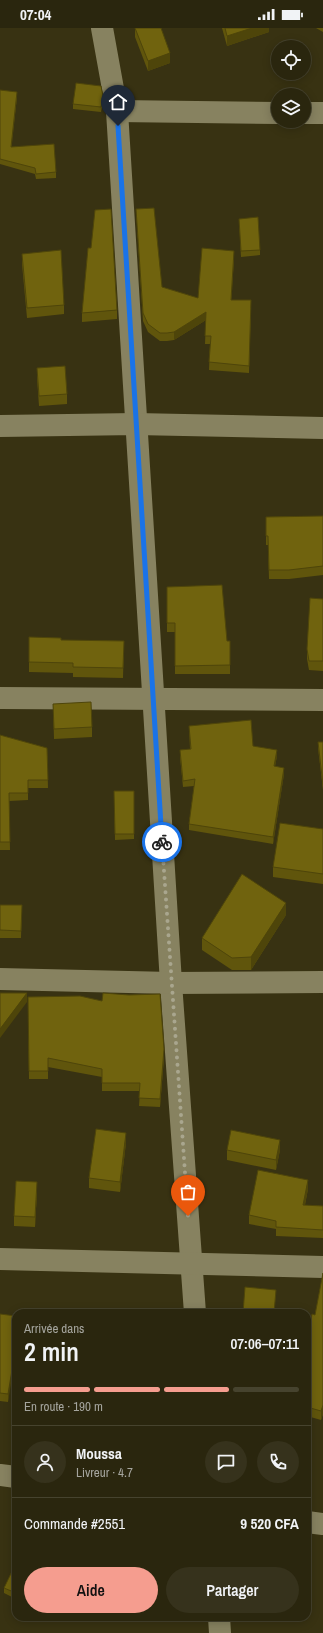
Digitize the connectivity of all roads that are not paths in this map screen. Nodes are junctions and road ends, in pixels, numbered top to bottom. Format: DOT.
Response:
graph roads {
  1 [pos="102,28"];
  2 [pos="117,112"];
  3 [pos="271,113"];
  4 [pos="311,113"];
  5 [pos="323,113"];
  6 [pos="136,424"];
  7 [pos="0,426"];
  8 [pos="323,428"];
  9 [pos="0,698"];
  10 [pos="153,698"];
  11 [pos="323,700"];
  12 [pos="0,979"];
  13 [pos="323,982"];
  14 [pos="171,983"];
  15 [pos="0,1259"];
  16 [pos="191,1262"];
  17 [pos="323,1267"];
  18 [pos="195,1309"];
  19 [pos="0,1475"];
  20 [pos="12,1476"];
  21 [pos="311,1522"];
  22 [pos="323,1524"];
  23 [pos="219,1621"];
  24 [pos="220,1633"];
  1 -- 2 [label="street"];
  2 -- 3 [label="street"];
  2 -- 6 [label="street"];
  4 -- 5 [label="street"];
  6 -- 7 [label="street"];
  6 -- 8 [label="street"];
  6 -- 10 [label="street"];
  9 -- 10 [label="street"];
  10 -- 11 [label="street"];
  10 -- 14 [label="street"];
  12 -- 14 [label="street"];
  13 -- 14 [label="street"];
  14 -- 16 [label="street"];
  15 -- 16 [label="street"];
  16 -- 17 [label="street"];
  16 -- 18 [label="street"];
  19 -- 20 [label="street"];
  21 -- 22 [label="street"];
  23 -- 24 [label="street"];
}
